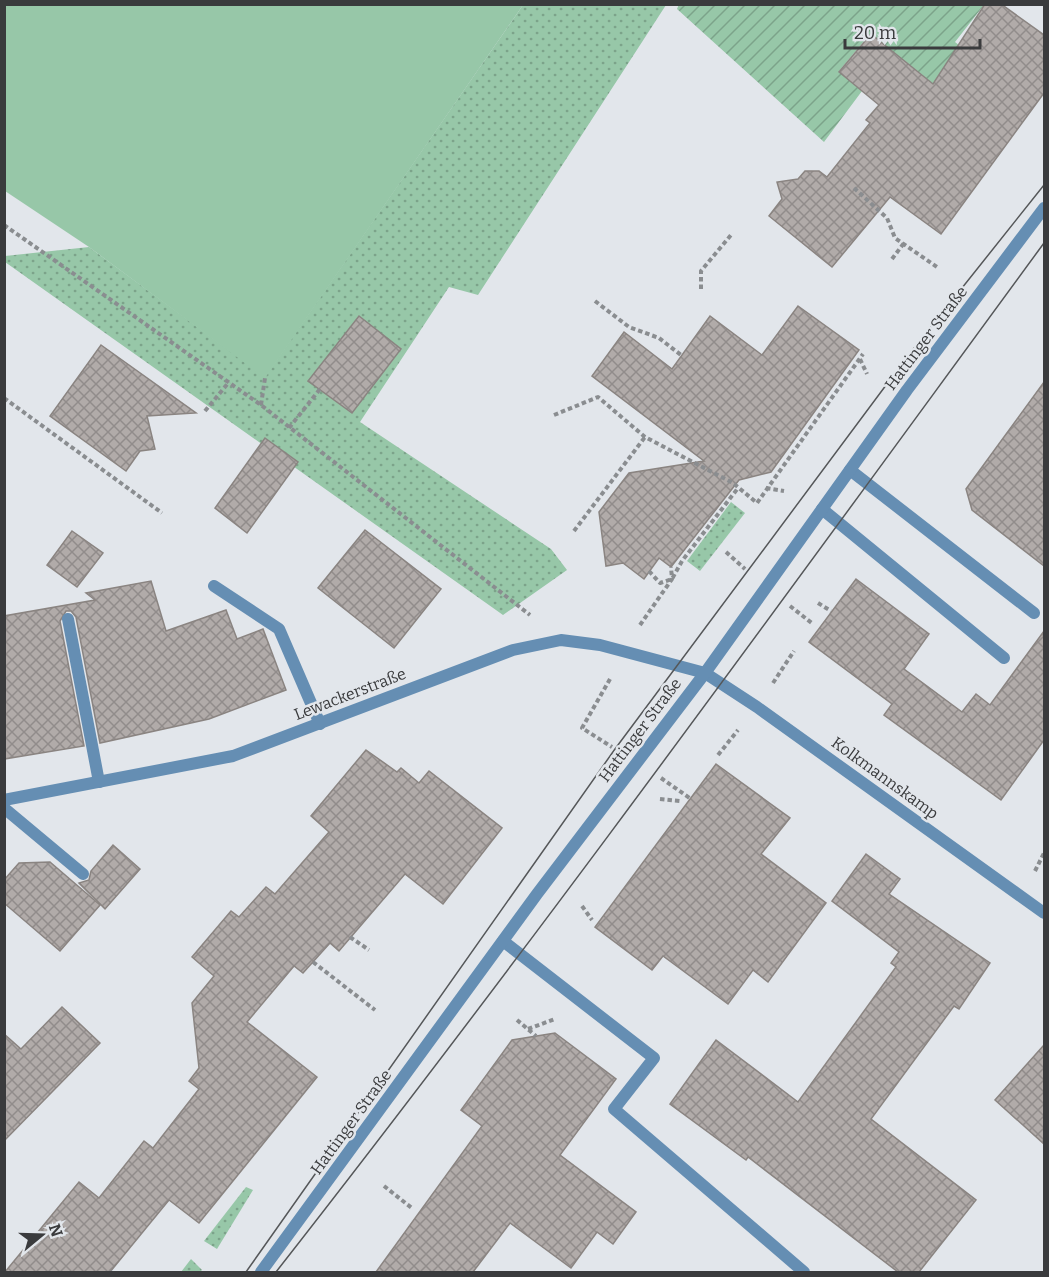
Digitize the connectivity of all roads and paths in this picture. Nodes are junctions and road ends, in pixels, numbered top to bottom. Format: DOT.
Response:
graph roads {
  1 [pos="854,188"];
  2 [pos="1044,208"];
  3 [pos="4,225"];
  4 [pos="731,235"];
  5 [pos="904,243"];
  6 [pos="892,259"];
  7 [pos="937,267"];
  8 [pos="701,289"];
  9 [pos="595,301"];
  10 [pos="681,355"];
  11 [pos="867,374"];
  12 [pos="266,378"];
  13 [pos="229,382"];
  14 [pos="320,389"];
  15 [pos="4,398"];
  16 [pos="261,405"];
  17 [pos="205,411"];
  18 [pos="554,415"];
  19 [pos="289,428"];
  20 [pos="645,437"];
  21 [pos="792,443"];
  22 [pos="796,446"];
  23 [pos="850,470"];
  24 [pos="738,488"];
  25 [pos="766,488"];
  26 [pos="784,491"];
  27 [pos="822,508"];
  28 [pos="162,513"];
  29 [pos="574,531"];
  30 [pos="726,552"];
  31 [pos="741,565"];
  32 [pos="670,567"];
  33 [pos="649,572"];
  34 [pos="672,579"];
  35 [pos="214,585"];
  36 [pos="818,603"];
  37 [pos="652,605"];
  38 [pos="790,606"];
  39 [pos="831,611"];
  40 [pos="1034,613"];
  41 [pos="68,619"];
  42 [pos="813,624"];
  43 [pos="561,640"];
  44 [pos="1004,658"];
  45 [pos="705,673"];
  46 [pos="612,675"];
  47 [pos="320,724"];
  48 [pos="602,741"];
  49 [pos="727,745"];
  50 [pos="718,755"];
  51 [pos="664,780"];
  52 [pos="99,782"];
  53 [pos="660,799"];
  54 [pos="691,799"];
  55 [pos="4,800"];
  56 [pos="680,801"];
  57 [pos="4,808"];
  58 [pos="83,874"];
  59 [pos="582,906"];
  60 [pos="1044,913"];
  61 [pos="592,920"];
  62 [pos="350,937"];
  63 [pos="503,941"];
  64 [pos="369,950"];
  65 [pos="313,962"];
  66 [pos="375,1010"];
  67 [pos="517,1020"];
  68 [pos="536,1036"];
  69 [pos="384,1186"];
  70 [pos="413,1209"];
  71 [pos="261,1272"];
  72 [pos="804,1272"];
  1 -- 5 [label="path"];
  2 -- 23 [label="street, Hattinger Straße"];
  3 -- 13 [label="path"];
  4 -- 8 [label="path"];
  5 -- 6 [label="path"];
  5 -- 7 [label="path"];
  9 -- 10 [label="path"];
  11 -- 22 [label="path"];
  12 -- 16 [label="path"];
  13 -- 16 [label="path"];
  13 -- 17 [label="path"];
  14 -- 19 [label="path"];
  15 -- 28 [label="path"];
  16 -- 19 [label="path"];
  18 -- 20 [label="path"];
  19 -- 43 [label="path"];
  20 -- 24 [label="path"];
  20 -- 29 [label="path"];
  21 -- 22 [label="path"];
  22 -- 25 [label="path"];
  23 -- 27 [label="street, Hattinger Straße"];
  23 -- 40 [label="street"];
  24 -- 25 [label="path"];
  24 -- 34 [label="path"];
  25 -- 26 [label="path"];
  27 -- 44 [label="street"];
  27 -- 45 [label="street, Hattinger Straße"];
  30 -- 31 [label="path"];
  32 -- 34 [label="path"];
  33 -- 34 [label="path"];
  34 -- 37 [label="path"];
  35 -- 47 [label="street"];
  36 -- 39 [label="path"];
  38 -- 42 [label="path"];
  41 -- 52 [label="street"];
  43 -- 45 [label="street, Lewackerstraße"];
  43 -- 47 [label="street, Lewackerstraße"];
  45 -- 60 [label="street, Kolkmannskamp"];
  45 -- 63 [label="street, Hattinger Straße"];
  46 -- 48 [label="path"];
  47 -- 52 [label="street, Lewackerstraße"];
  49 -- 50 [label="path"];
  51 -- 54 [label="path"];
  52 -- 55 [label="street, Lewackerstraße"];
  53 -- 56 [label="path"];
  57 -- 58 [label="street"];
  59 -- 61 [label="path"];
  62 -- 64 [label="path"];
  63 -- 71 [label="street, Hattinger Straße"];
  63 -- 72 [label="street"];
  65 -- 66 [label="path"];
  67 -- 68 [label="path"];
  69 -- 70 [label="path"];
}
